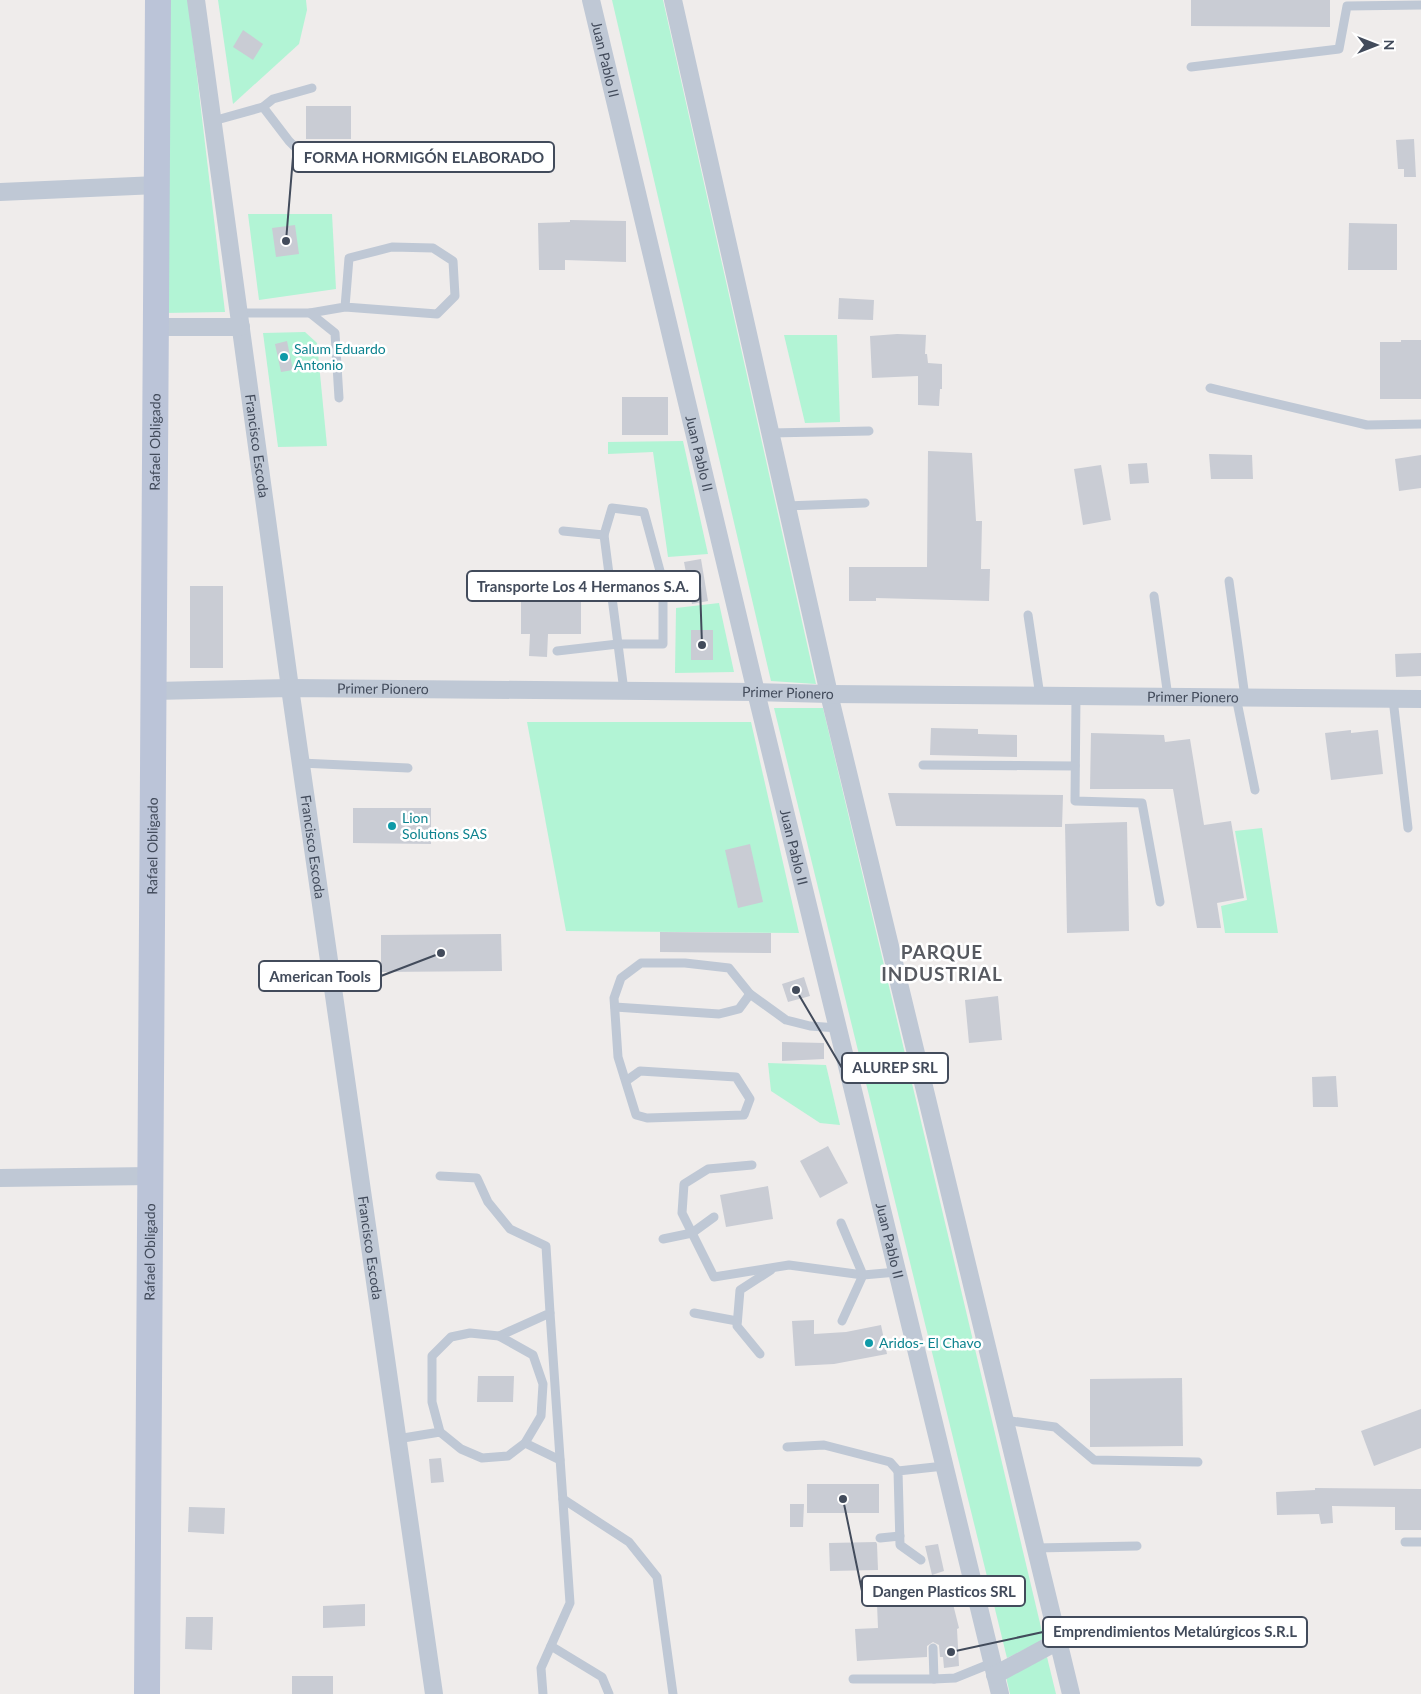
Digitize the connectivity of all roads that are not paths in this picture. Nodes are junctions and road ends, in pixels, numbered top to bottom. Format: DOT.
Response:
graph roads {
  1 [pos="158,0"];
  2 [pos="196,0"];
  3 [pos="591,0"];
  4 [pos="673,0"];
  5 [pos="1421,5"];
  6 [pos="1191,67"];
  7 [pos="312,88"];
  8 [pos="263,107"];
  9 [pos="213,121"];
  10 [pos="327,162"];
  11 [pos="157,184"];
  12 [pos="0,192"];
  13 [pos="345,307"];
  14 [pos="310,313"];
  15 [pos="240,320"];
  16 [pos="156,327"];
  17 [pos="1210,388"];
  18 [pos="339,398"];
  19 [pos="1421,424"];
  20 [pos="870,431"];
  21 [pos="770,433"];
  22 [pos="865,503"];
  23 [pos="786,506"];
  24 [pos="563,531"];
  25 [pos="604,536"];
  26 [pos="1229,581"];
  27 [pos="1154,596"];
  28 [pos="1028,615"];
  29 [pos="618,644"];
  30 [pos="558,651"];
  31 [pos="290,688"];
  32 [pos="154,690"];
  33 [pos="624,691"];
  34 [pos="756,692"];
  35 [pos="829,694"];
  36 [pos="1040,696"];
  37 [pos="1076,696"];
  38 [pos="1168,697"];
  39 [pos="1241,697"];
  40 [pos="1393,699"];
  41 [pos="1421,699"];
  42 [pos="301,763"];
  43 [pos="923,765"];
  44 [pos="1075,766"];
  45 [pos="408,768"];
  46 [pos="1255,790"];
  47 [pos="1408,828"];
  48 [pos="1160,902"];
  49 [pos="750,994"];
  50 [pos="615,1007"];
  51 [pos="838,1028"];
  52 [pos="626,1081"];
  53 [pos="752,1165"];
  54 [pos="151,1176"];
  55 [pos="440,1176"];
  56 [pos="0,1178"];
  57 [pos="714,1217"];
  58 [pos="841,1223"];
  59 [pos="692,1232"];
  60 [pos="663,1239"];
  61 [pos="775,1267"];
  62 [pos="897,1272"];
  63 [pos="862,1275"];
  64 [pos="550,1313"];
  65 [pos="694,1313"];
  66 [pos="737,1321"];
  67 [pos="842,1321"];
  68 [pos="499,1336"];
  69 [pos="760,1354"];
  70 [pos="1004,1420"];
  71 [pos="440,1432"];
  72 [pos="397,1439"];
  73 [pos="525,1443"];
  74 [pos="787,1448"];
  75 [pos="560,1460"];
  76 [pos="1198,1462"];
  77 [pos="944,1466"];
  78 [pos="898,1471"];
  79 [pos="563,1499"];
  80 [pos="900,1536"];
  81 [pos="880,1538"];
  82 [pos="1405,1542"];
  83 [pos="1421,1542"];
  84 [pos="1137,1546"];
  85 [pos="1035,1548"];
  86 [pos="921,1560"];
  87 [pos="1058,1641"];
  88 [pos="551,1646"];
  89 [pos="933,1648"];
  90 [pos="994,1669"];
  91 [pos="853,1679"];
  92 [pos="934,1679"];
  93 [pos="147,1694"];
  94 [pos="434,1694"];
  95 [pos="543,1694"];
  96 [pos="608,1694"];
  97 [pos="672,1694"];
  98 [pos="1000,1694"];
  99 [pos="1071,1694"];
  1 -- 11 [label="street, Rafael Obligado"];
  2 -- 9 [label="street, Francisco Escoda"];
  3 -- 34 [label="street, Juan Pablo II"];
  4 -- 21 [label="street"];
  5 -- 6 [label="lane"];
  7 -- 8 [label="lane"];
  8 -- 9 [label="lane"];
  8 -- 10 [label="lane"];
  9 -- 15 [label="street, Francisco Escoda"];
  11 -- 12 [label="street"];
  11 -- 16 [label="street, Rafael Obligado"];
  13 -- 13 [label="lane"];
  13 -- 14 [label="lane"];
  14 -- 15 [label="lane"];
  14 -- 18 [label="lane"];
  15 -- 16 [label="street"];
  15 -- 31 [label="street, Francisco Escoda"];
  16 -- 32 [label="street, Rafael Obligado"];
  17 -- 19 [label="lane"];
  20 -- 21 [label="lane"];
  21 -- 23 [label="street"];
  22 -- 23 [label="lane"];
  23 -- 35 [label="street"];
  24 -- 25 [label="lane"];
  25 -- 29 [label="lane"];
  25 -- 29 [label="lane"];
  26 -- 39 [label="lane"];
  27 -- 38 [label="lane"];
  28 -- 36 [label="lane"];
  29 -- 30 [label="lane"];
  29 -- 33 [label="lane"];
  31 -- 32 [label="street, Primer Pionero"];
  31 -- 33 [label="street, Primer Pionero"];
  31 -- 42 [label="street, Francisco Escoda"];
  32 -- 54 [label="street, Rafael Obligado"];
  33 -- 34 [label="street, Primer Pionero"];
  34 -- 35 [label="street, Primer Pionero"];
  34 -- 51 [label="street, Juan Pablo II"];
  35 -- 36 [label="street, Primer Pionero"];
  35 -- 70 [label="street"];
  36 -- 37 [label="street, Primer Pionero"];
  37 -- 38 [label="street, Primer Pionero"];
  37 -- 44 [label="lane"];
  38 -- 39 [label="street, Primer Pionero"];
  39 -- 40 [label="street, Primer Pionero"];
  39 -- 46 [label="lane"];
  40 -- 41 [label="street, Primer Pionero"];
  40 -- 47 [label="lane"];
  42 -- 45 [label="lane"];
  42 -- 72 [label="street, Francisco Escoda"];
  43 -- 44 [label="lane"];
  44 -- 48 [label="lane"];
  49 -- 50 [label="lane"];
  49 -- 50 [label="lane"];
  49 -- 51 [label="lane"];
  50 -- 52 [label="lane"];
  51 -- 62 [label="street, Juan Pablo II"];
  52 -- 52 [label="lane"];
  53 -- 59 [label="lane"];
  54 -- 56 [label="street"];
  54 -- 93 [label="street, Rafael Obligado"];
  55 -- 64 [label="lane"];
  57 -- 59 [label="lane"];
  58 -- 63 [label="lane"];
  59 -- 60 [label="lane"];
  59 -- 61 [label="lane"];
  61 -- 63 [label="lane"];
  61 -- 66 [label="lane"];
  62 -- 63 [label="lane"];
  62 -- 77 [label="street, Juan Pablo II"];
  63 -- 67 [label="lane"];
  64 -- 68 [label="lane"];
  64 -- 75 [label="lane"];
  65 -- 66 [label="lane"];
  66 -- 69 [label="lane"];
  68 -- 71 [label="lane"];
  68 -- 73 [label="lane"];
  70 -- 76 [label="lane"];
  70 -- 85 [label="street"];
  71 -- 72 [label="lane"];
  71 -- 73 [label="lane"];
  72 -- 94 [label="street, Francisco Escoda"];
  73 -- 75 [label="lane"];
  74 -- 78 [label="lane"];
  75 -- 79 [label="lane"];
  77 -- 78 [label="lane"];
  77 -- 90 [label="street, Juan Pablo II"];
  78 -- 80 [label="lane"];
  79 -- 88 [label="lane"];
  79 -- 97 [label="lane"];
  80 -- 81 [label="lane"];
  80 -- 86 [label="lane"];
  82 -- 83 [label="lane"];
  84 -- 85 [label="lane"];
  85 -- 87 [label="street"];
  87 -- 90 [label="street"];
  87 -- 99 [label="street"];
  88 -- 95 [label="lane"];
  88 -- 96 [label="lane"];
  89 -- 92 [label="lane"];
  90 -- 92 [label="lane"];
  90 -- 98 [label="street, Juan Pablo II"];
  91 -- 92 [label="lane"];
}
